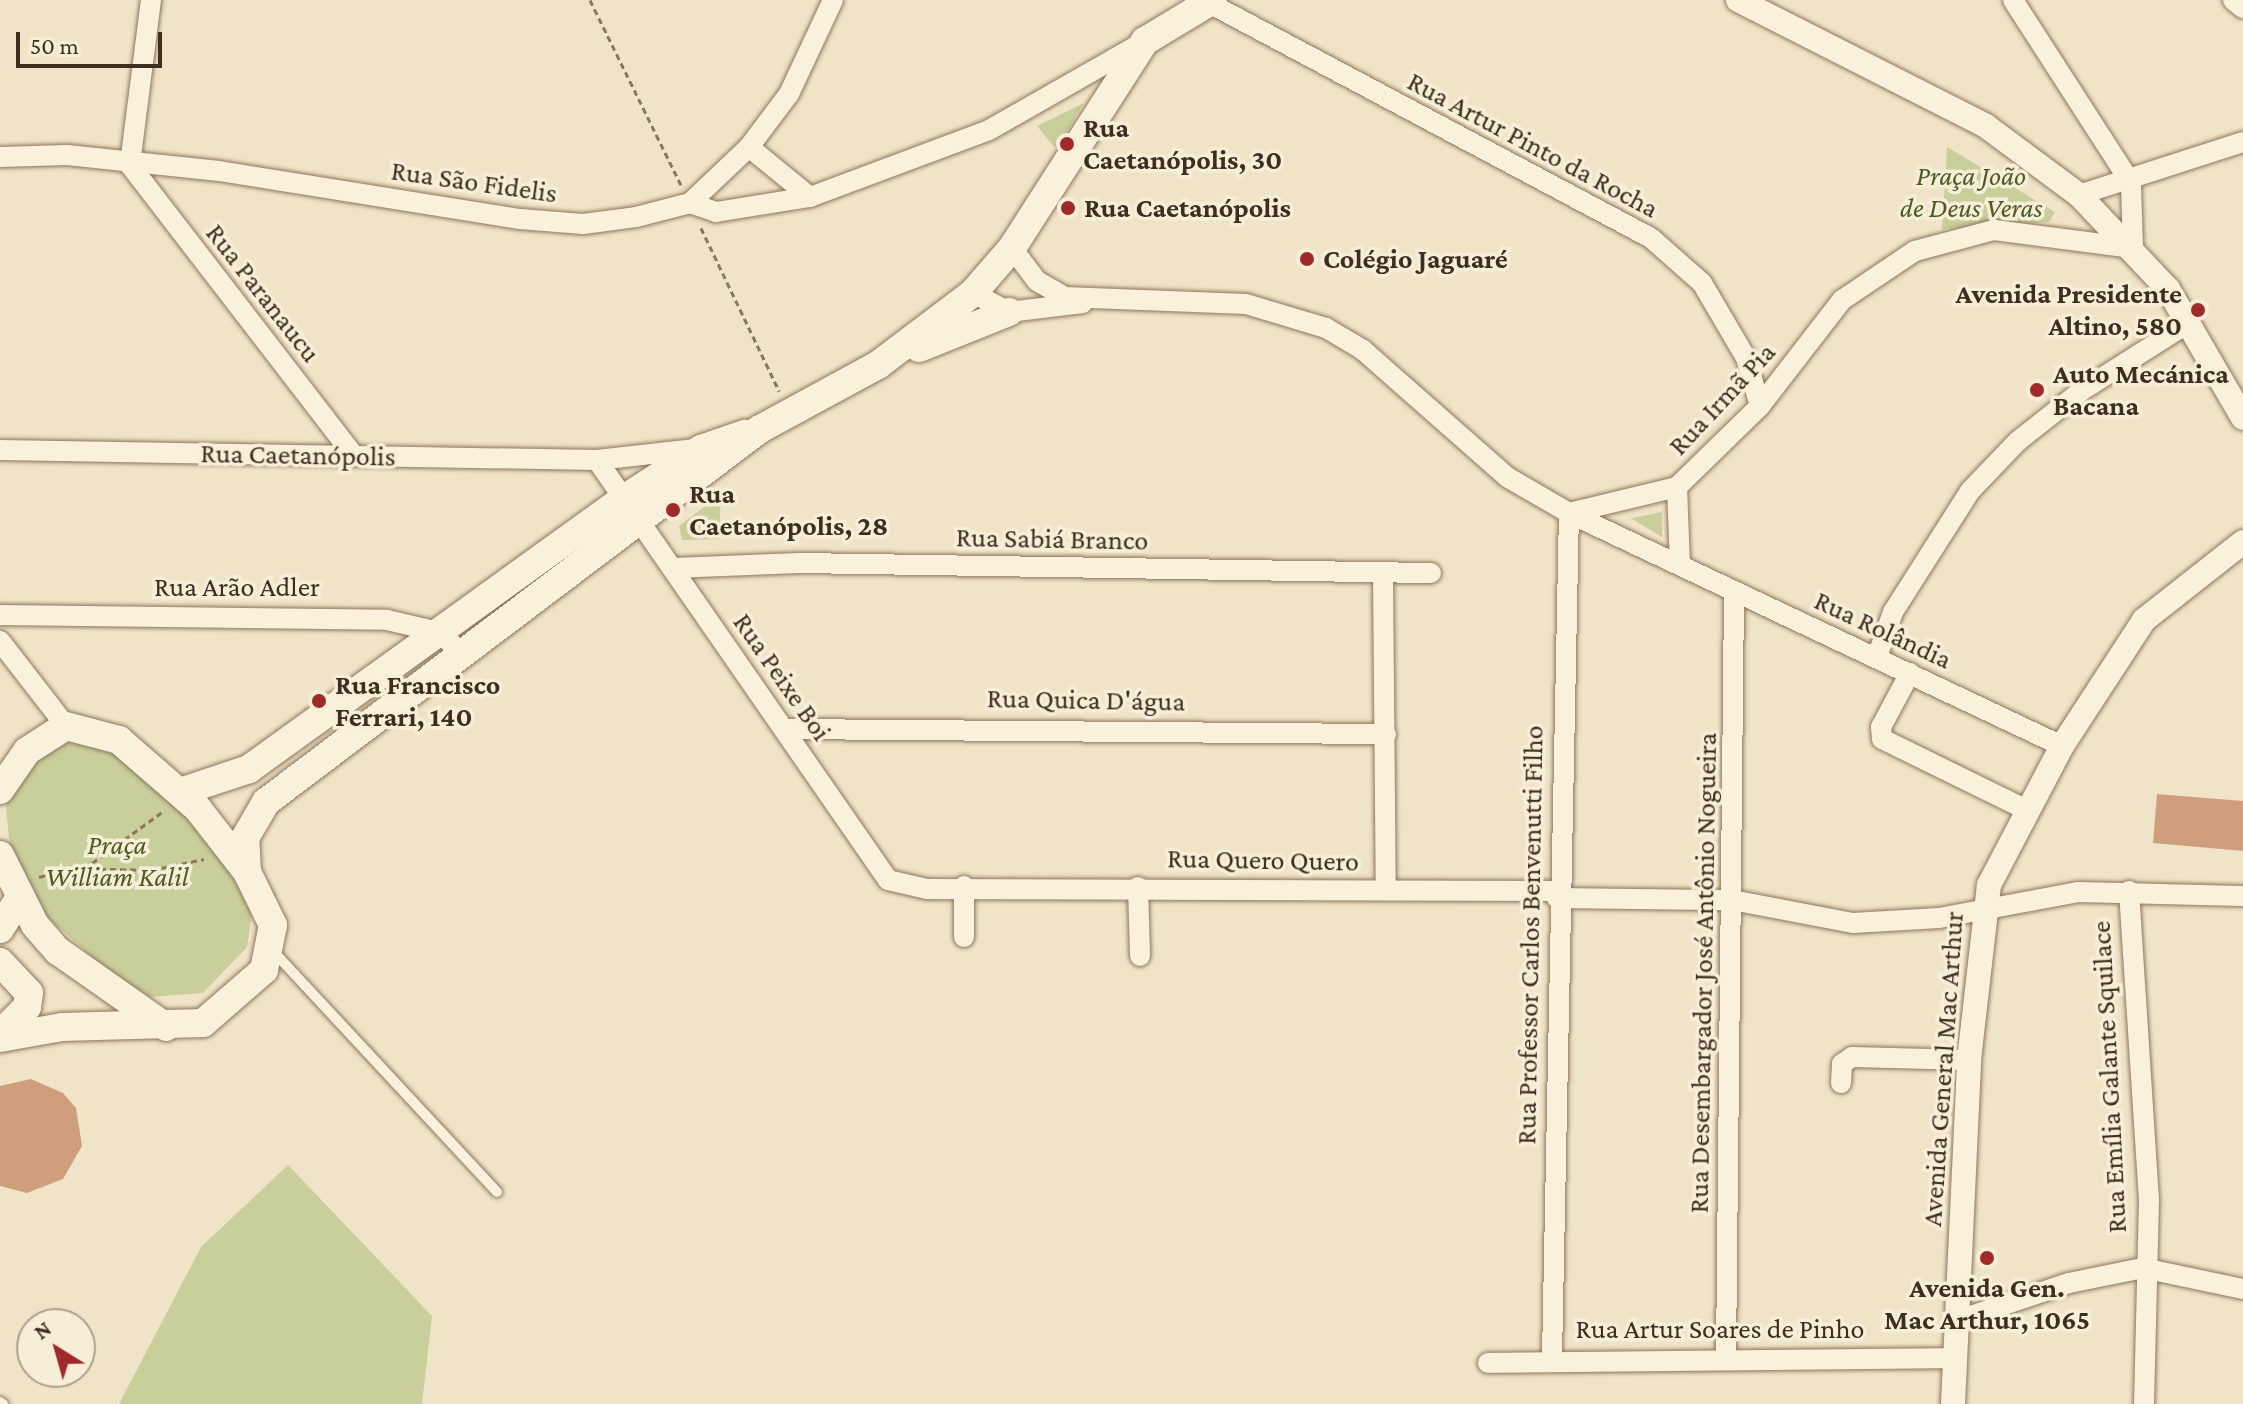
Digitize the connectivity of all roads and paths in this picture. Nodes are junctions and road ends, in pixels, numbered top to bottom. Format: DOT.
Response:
graph roads {
  1 [pos="151,0"];
  2 [pos="833,0"];
  3 [pos="1738,0"];
  4 [pos="2013,0"];
  5 [pos="2233,0"];
  6 [pos="1211,1"];
  7 [pos="2243,8"];
  8 [pos="1145,41"];
  9 [pos="2243,142"];
  10 [pos="749,147"];
  11 [pos="0,157"];
  12 [pos="130,165"];
  13 [pos="2131,183"];
  14 [pos="2079,195"];
  15 [pos="810,197"];
  16 [pos="690,203"];
  17 [pos="1012,248"];
  18 [pos="2133,248"];
  19 [pos="973,293"];
  20 [pos="1090,301"];
  21 [pos="1009,312"];
  22 [pos="2188,323"];
  23 [pos="878,365"];
  24 [pos="1760,406"];
  25 [pos="2243,418"];
  26 [pos="760,429"];
  27 [pos="701,449"];
  28 [pos="0,450"];
  29 [pos="353,455"];
  30 [pos="597,460"];
  31 [pos="1677,487"];
  32 [pos="633,510"];
  33 [pos="1569,513"];
  34 [pos="2243,542"];
  35 [pos="1680,565"];
  36 [pos="673,568"];
  37 [pos="1383,573"];
  38 [pos="1431,573"];
  39 [pos="1734,591"];
  40 [pos="0,615"];
  41 [pos="439,632"];
  42 [pos="0,641"];
  43 [pos="463,654"];
  44 [pos="1877,657"];
  45 [pos="1910,673"];
  46 [pos="66,726"];
  47 [pos="784,729"];
  48 [pos="1386,734"];
  49 [pos="2062,746"];
  50 [pos="0,790"];
  51 [pos="183,791"];
  52 [pos="2027,810"];
  53 [pos="0,855"];
  54 [pos="213,857"];
  55 [pos="876,866"];
  56 [pos="84,869"];
  57 [pos="247,872"];
  58 [pos="964,886"];
  59 [pos="1138,887"];
  60 [pos="1386,889"];
  61 [pos="2129,891"];
  62 [pos="1557,894"];
  63 [pos="17,895"];
  64 [pos="2243,896"];
  65 [pos="1732,900"];
  66 [pos="1981,908"];
  67 [pos="0,929"];
  68 [pos="964,937"];
  69 [pos="272,950"];
  70 [pos="1140,956"];
  71 [pos="0,962"];
  72 [pos="166,1027"];
  73 [pos="0,1036"];
  74 [pos="1969,1060"];
  75 [pos="1841,1083"];
  76 [pos="497,1192"];
  77 [pos="2143,1268"];
  78 [pos="2243,1289"];
  79 [pos="1956,1321"];
  80 [pos="1552,1357"];
  81 [pos="1726,1357"];
  82 [pos="1953,1358"];
  83 [pos="1488,1363"];
  84 [pos="1953,1404"];
  85 [pos="2144,1404"];
  1 -- 12 [label="street"];
  2 -- 10 [label="street"];
  3 -- 14 [label="street"];
  4 -- 13 [label="street"];
  5 -- 7 [label="street"];
  6 -- 8 [label="main road"];
  6 -- 24 [label="street, Rua Artur Pinto da Rocha"];
  8 -- 15 [label="street"];
  8 -- 17 [label="main road, Rua Caetanópolis"];
  9 -- 13 [label="street"];
  10 -- 15 [label="street"];
  10 -- 16 [label="street"];
  11 -- 12 [label="street, Rua São Fidelis"];
  12 -- 16 [label="street, Rua São Fidelis"];
  12 -- 29 [label="street, Rua Paranaucu"];
  13 -- 14 [label="street"];
  13 -- 18 [label="street"];
  14 -- 18 [label="street"];
  15 -- 16 [label="street"];
  17 -- 19 [label="main road, Rua Caetanópolis"];
  17 -- 20 [label="street"];
  18 -- 22 [label="street"];
  18 -- 24 [label="street, Rua Irmã Pia"];
  19 -- 21 [label="street"];
  19 -- 23 [label="main road, Rua Caetanópolis"];
  20 -- 21 [label="street"];
  20 -- 33 [label="street"];
  21 -- 23 [label="main road"];
  22 -- 25 [label="street"];
  22 -- 44 [label="street"];
  23 -- 26 [label="main road, Rua Caetanópolis"];
  24 -- 31 [label="street, Rua Irmã Pia"];
  26 -- 27 [label="main road, Rua Caetanópolis"];
  26 -- 32 [label="main road, Rua Caetanópolis"];
  27 -- 30 [label="street, Rua Caetanópolis"];
  27 -- 32 [label="main road, Rua Caetanópolis"];
  28 -- 29 [label="street, Rua Caetanópolis"];
  29 -- 30 [label="street, Rua Caetanópolis"];
  30 -- 32 [label="street"];
  31 -- 33 [label="street, Rua Irmã Pia"];
  31 -- 35 [label="street"];
  32 -- 36 [label="street, Rua Peixe Boi"];
  32 -- 41 [label="main road"];
  32 -- 43 [label="main road"];
  33 -- 35 [label="street, Rua Rolândia"];
  33 -- 62 [label="street, Rua Professor Carlos Benvenutti Filho"];
  34 -- 49 [label="street, Avenida General Mac Arthur"];
  35 -- 39 [label="street, Rua Rolândia"];
  36 -- 37 [label="street, Rua Sabiá Branco"];
  36 -- 47 [label="street, Rua Peixe Boi"];
  37 -- 38 [label="street, Rua Sabiá Branco"];
  37 -- 48 [label="street"];
  39 -- 44 [label="street, Rua Rolândia"];
  39 -- 65 [label="street, Rua Desembargador José Antônio Nogueira"];
  40 -- 41 [label="street, Rua Arão Adler"];
  41 -- 43 [label="street"];
  41 -- 51 [label="main road"];
  42 -- 46 [label="street"];
  43 -- 57 [label="main road"];
  44 -- 45 [label="street, Rua Rolândia"];
  45 -- 49 [label="street, Rua Rolândia"];
  45 -- 52 [label="street"];
  46 -- 50 [label="main road"];
  46 -- 51 [label="main road"];
  47 -- 48 [label="street, Rua Quica D'água"];
  47 -- 55 [label="street, Rua Peixe Boi"];
  48 -- 60 [label="street"];
  49 -- 52 [label="street, Avenida General Mac Arthur"];
  51 -- 56 [label="path"];
  51 -- 57 [label="main road"];
  52 -- 66 [label="street, Avenida General Mac Arthur"];
  53 -- 63 [label="main road"];
  54 -- 56 [label="path"];
  55 -- 58 [label="street, Rua Quero Quero"];
  56 -- 63 [label="path"];
  57 -- 69 [label="main road"];
  58 -- 59 [label="street, Rua Quero Quero"];
  58 -- 68 [label="street"];
  59 -- 60 [label="street, Rua Quero Quero"];
  59 -- 70 [label="street, Rua Quero Quero"];
  60 -- 62 [label="street, Rua Quero Quero"];
  61 -- 64 [label="street, Rua Quero Quero"];
  61 -- 66 [label="street, Rua Quero Quero"];
  61 -- 77 [label="street, Rua Emília Galante Squilace"];
  62 -- 65 [label="street, Rua Quero Quero"];
  62 -- 80 [label="street, Rua Professor Carlos Benvenutti Filho"];
  63 -- 67 [label="main road"];
  63 -- 72 [label="main road"];
  65 -- 66 [label="street, Rua Quero Quero"];
  65 -- 81 [label="street, Rua Desembargador José Antônio Nogueira"];
  66 -- 74 [label="street, Avenida General Mac Arthur"];
  69 -- 72 [label="main road"];
  69 -- 76 [label="lane"];
  71 -- 73 [label="main road"];
  72 -- 73 [label="main road"];
  74 -- 75 [label="street"];
  74 -- 79 [label="street, Avenida General Mac Arthur"];
  77 -- 78 [label="street"];
  77 -- 79 [label="street"];
  77 -- 85 [label="street, Rua Emília Galante Squilace"];
  79 -- 82 [label="street, Avenida General Mac Arthur"];
  80 -- 81 [label="street, Rua Artur Soares de Pinho"];
  80 -- 83 [label="street, Rua Artur Soares de Pinho"];
  81 -- 82 [label="street, Rua Artur Soares de Pinho"];
  82 -- 84 [label="street, Avenida General Mac Arthur"];
}
